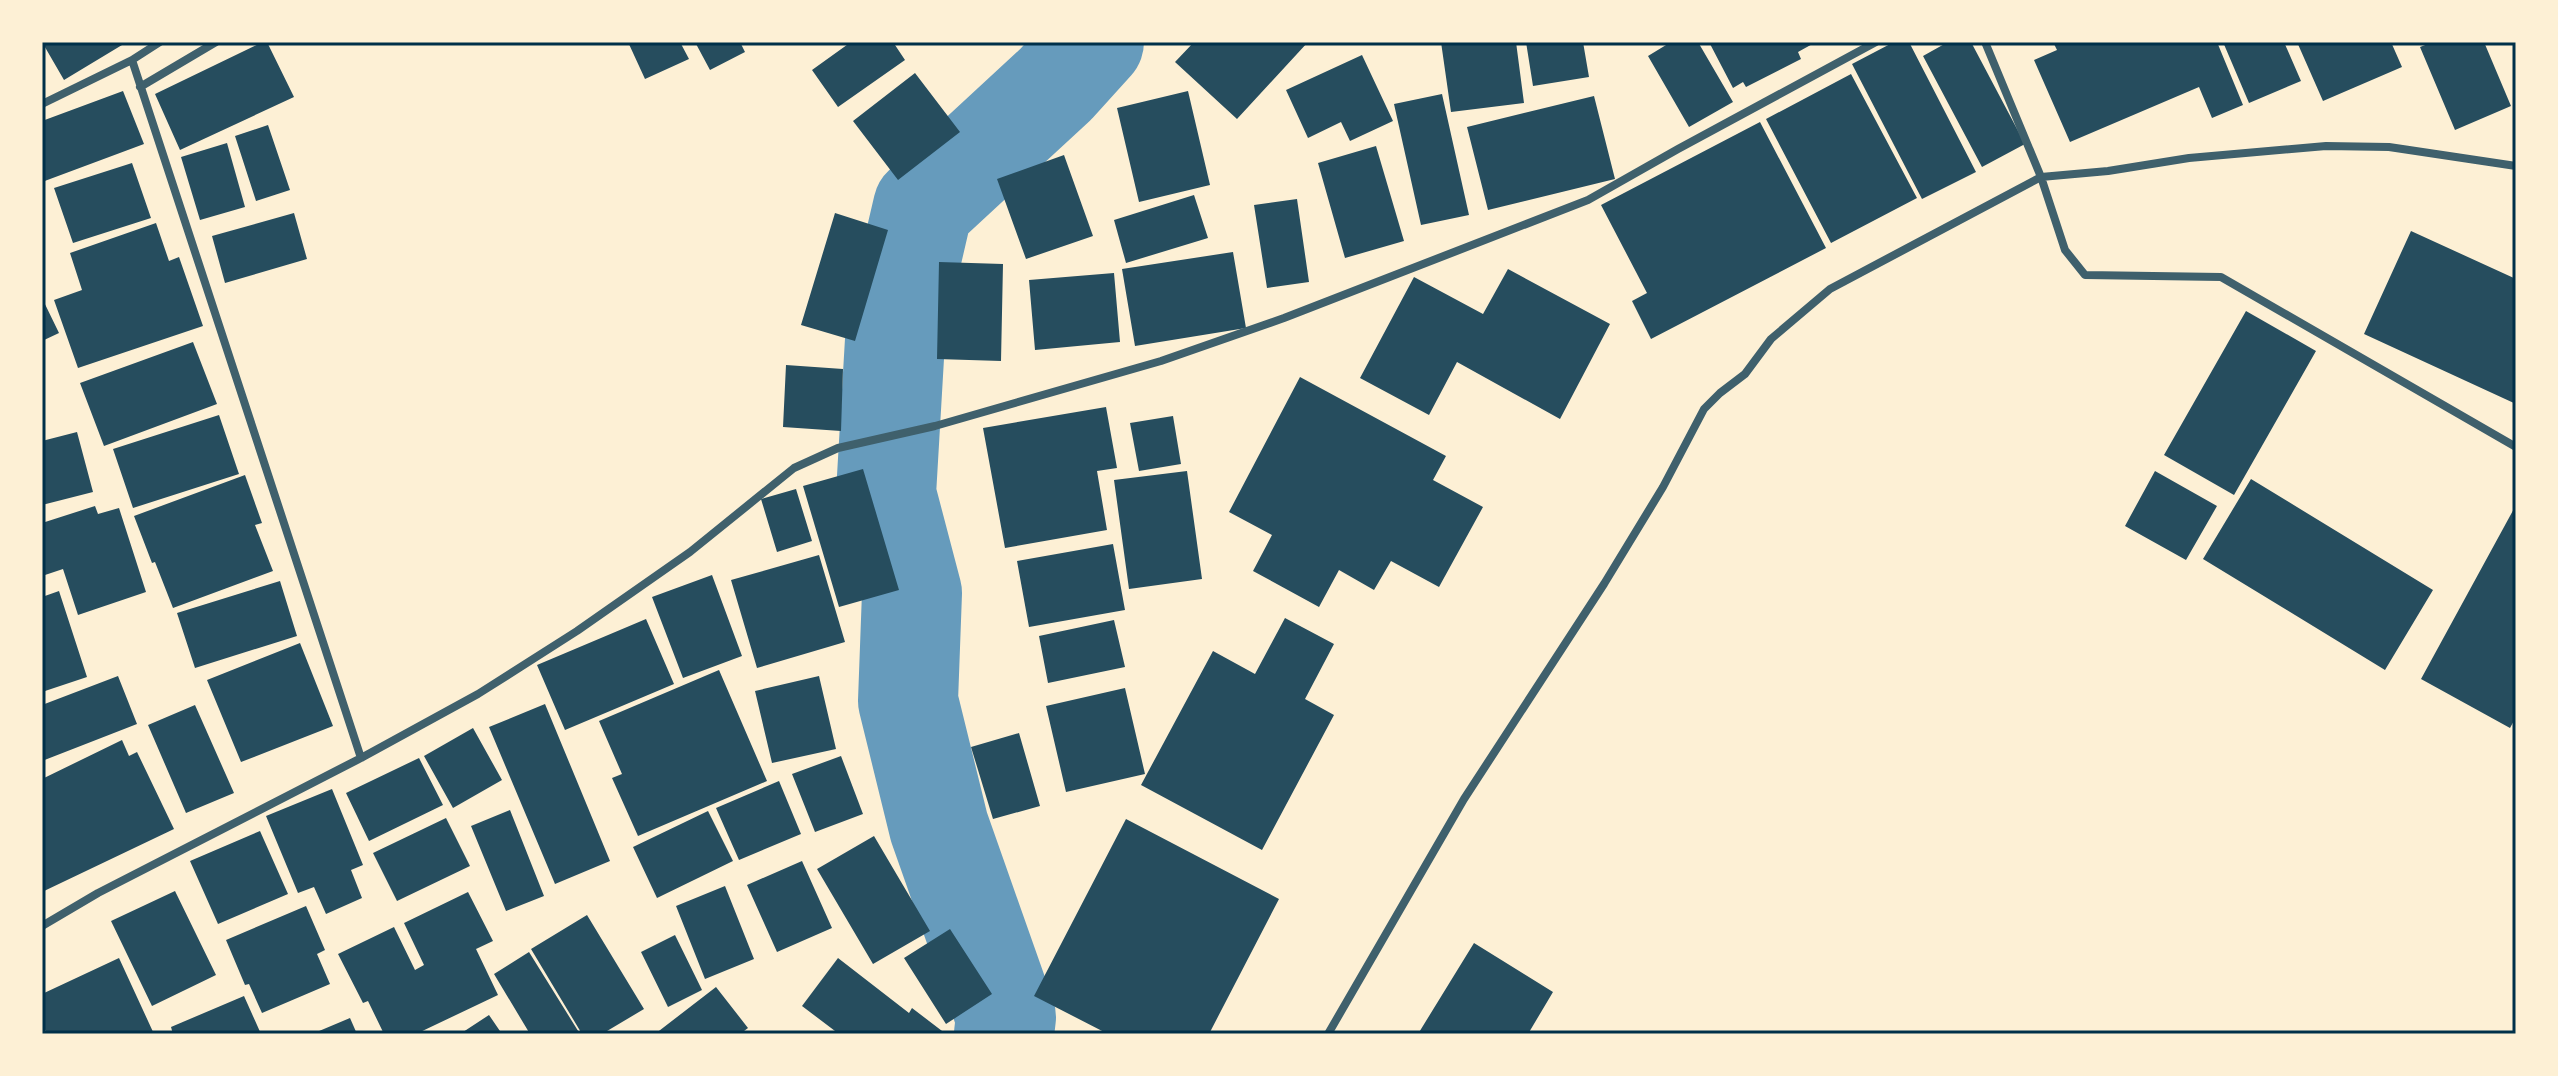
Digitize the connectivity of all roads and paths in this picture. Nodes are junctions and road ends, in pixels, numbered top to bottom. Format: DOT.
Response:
graph roads {
  1 [pos="160,42"];
  2 [pos="216,42"];
  3 [pos="1876,42"];
  4 [pos="1985,42"];
  5 [pos="132,60"];
  6 [pos="140,87"];
  7 [pos="42,104"];
  8 [pos="2516,166"];
  9 [pos="2041,177"];
  10 [pos="2516,447"];
  11 [pos="361,758"];
  12 [pos="42,926"];
  13 [pos="1328,1034"];
  1 -- 5 [label="street"];
  2 -- 6 [label="street"];
  3 -- 11 [label="street"];
  4 -- 9 [label="street"];
  5 -- 6 [label="street"];
  5 -- 7 [label="street"];
  6 -- 11 [label="street"];
  8 -- 9 [label="street"];
  9 -- 10 [label="street"];
  9 -- 13 [label="street"];
  11 -- 12 [label="street"];
}
